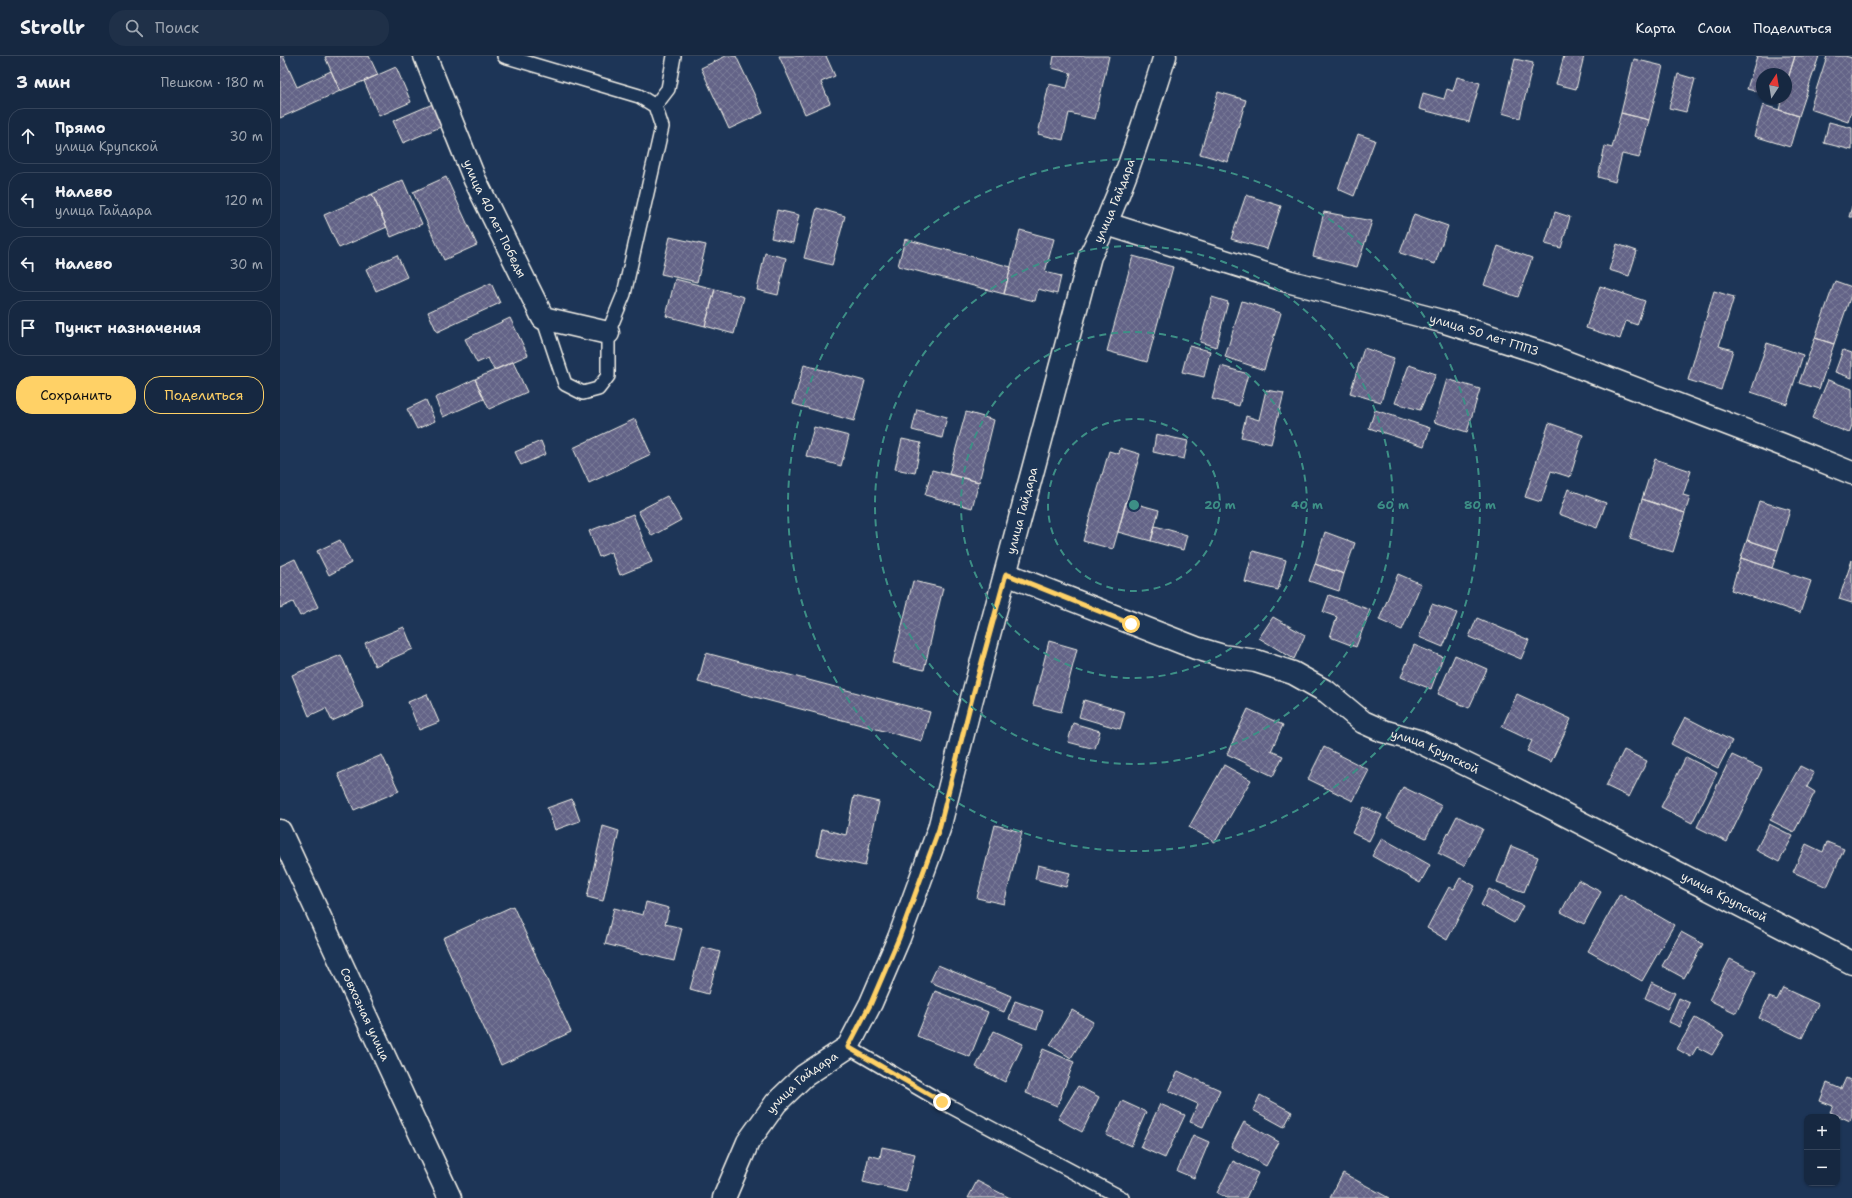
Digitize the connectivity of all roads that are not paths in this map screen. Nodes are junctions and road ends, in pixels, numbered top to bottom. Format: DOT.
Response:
graph roads {
  1 [pos="425,56"];
  2 [pos="504,56"];
  3 [pos="674,56"];
  4 [pos="1165,56"];
  5 [pos="655,106"];
  6 [pos="1107,224"];
  7 [pos="543,318"];
  8 [pos="608,333"];
  9 [pos="1852,474"];
  10 [pos="1006,574"];
  11 [pos="280,831"];
  12 [pos="1852,963"];
  13 [pos="848,1047"];
  14 [pos="450,1198"];
  15 [pos="724,1198"];
  16 [pos="1122,1198"];
  1 -- 7 [label="street, улица 40 лет Победы"];
  2 -- 5 [label="lane"];
  3 -- 5 [label="lane"];
  4 -- 6 [label="street, улица Гайдара"];
  5 -- 8 [label="lane"];
  6 -- 9 [label="street, улица 50 лет ГППЗ"];
  6 -- 10 [label="street, улица Гайдара"];
  7 -- 8 [label="street"];
  7 -- 8 [label="lane"];
  10 -- 12 [label="street, улица Крупской"];
  10 -- 13 [label="street, улица Гайдара"];
  11 -- 14 [label="street, Совхозная улица"];
  13 -- 15 [label="street, улица Гайдара"];
  13 -- 16 [label="lane"];
}
